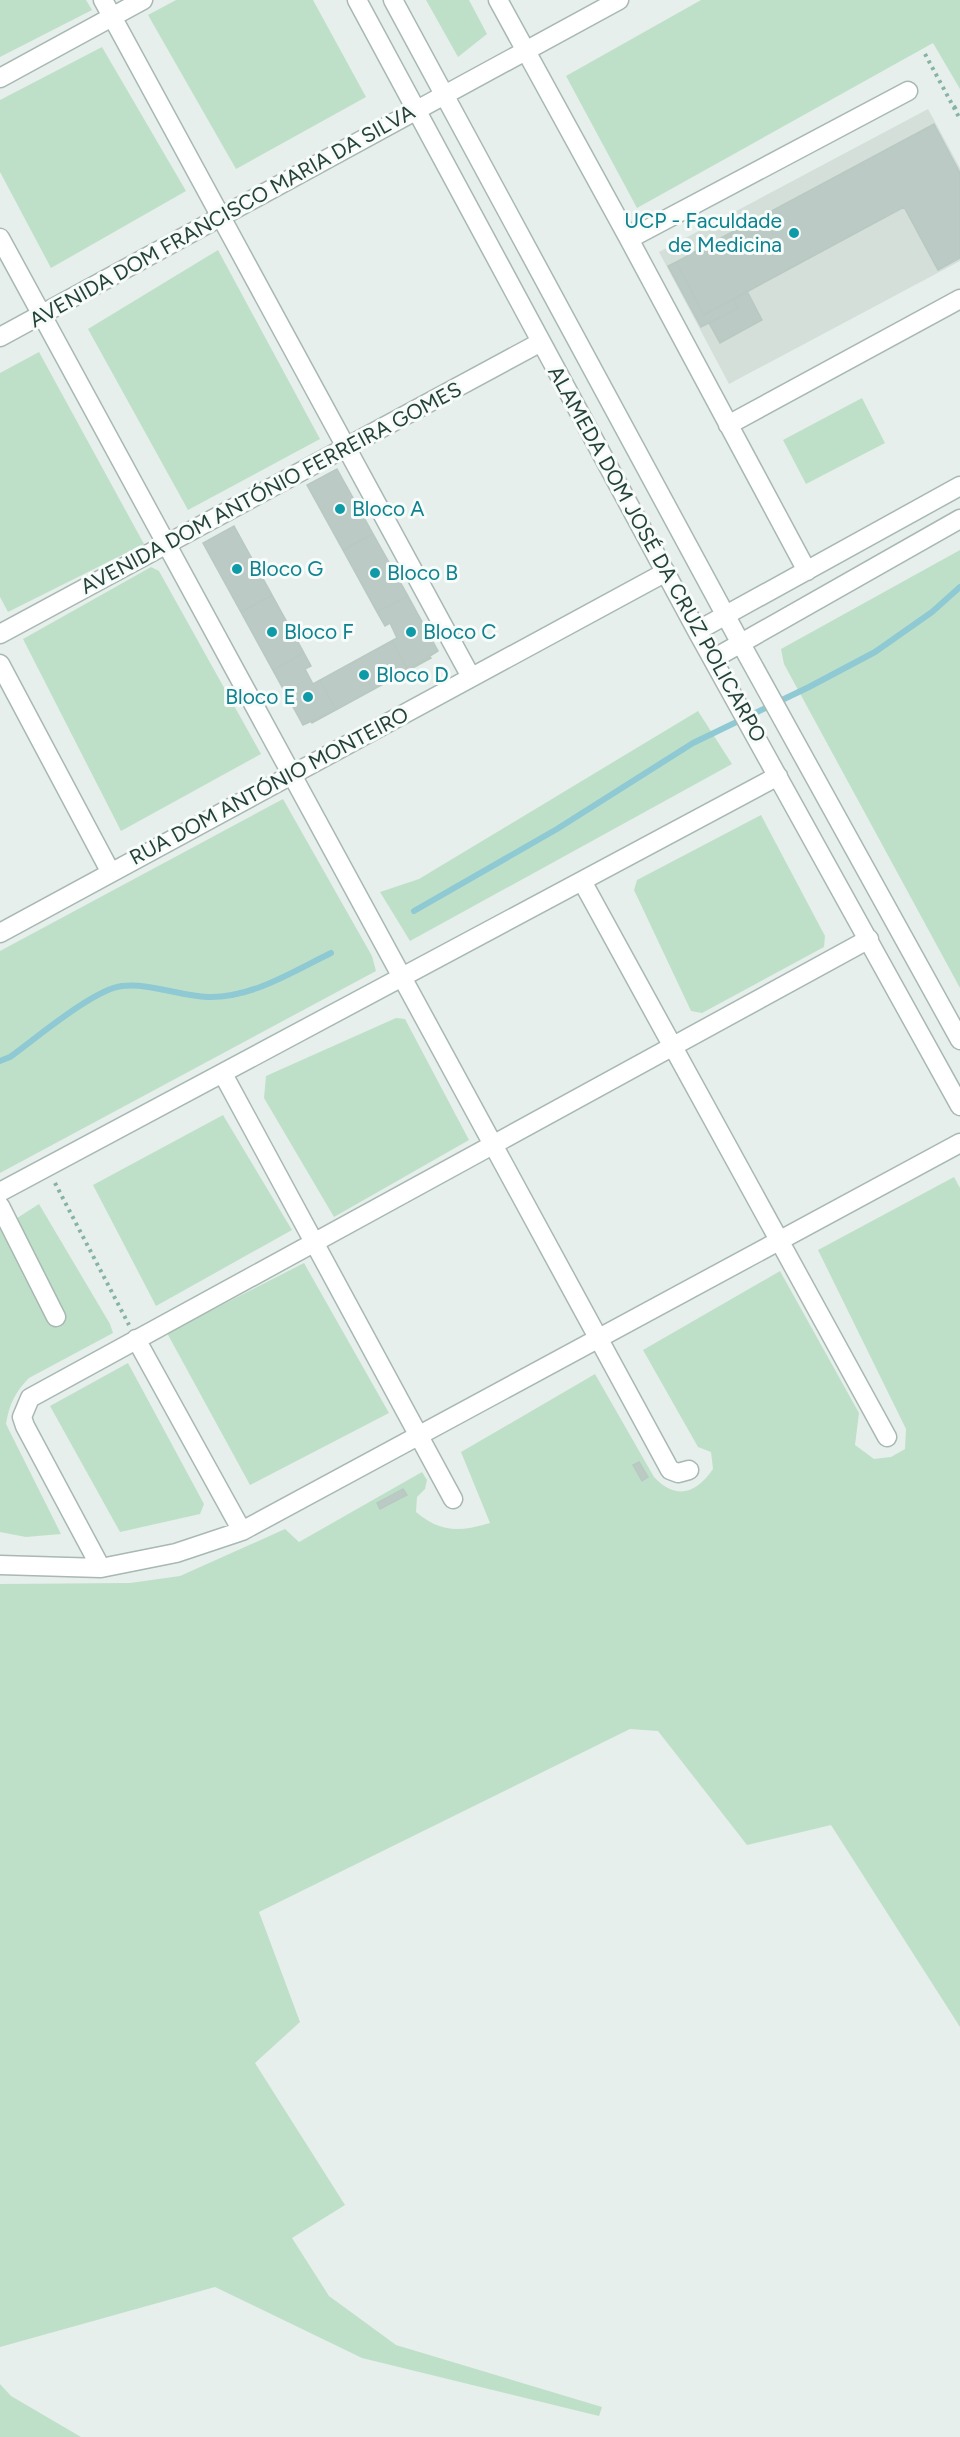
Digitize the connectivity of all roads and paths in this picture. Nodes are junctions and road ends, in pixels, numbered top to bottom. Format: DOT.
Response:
graph roads {
  1 [pos="103,0"];
  2 [pos="142,0"];
  3 [pos="357,0"];
  4 [pos="393,0"];
  5 [pos="498,0"];
  6 [pos="619,0"];
  7 [pos="112,16"];
  8 [pos="526,51"];
  9 [pos="925,54"];
  10 [pos="0,78"];
  11 [pos="908,92"];
  12 [pos="445,95"];
  13 [pos="960,104"];
  14 [pos="954,108"];
  15 [pos="416,110"];
  16 [pos="960,119"];
  17 [pos="221,217"];
  18 [pos="0,238"];
  19 [pos="629,239"];
  20 [pos="960,299"];
  21 [pos="42,314"];
  22 [pos="0,337"];
  23 [pos="542,342"];
  24 [pos="728,425"];
  25 [pos="345,447"];
  26 [pos="960,486"];
  27 [pos="960,519"];
  28 [pos="166,543"];
  29 [pos="807,571"];
  30 [pos="666,572"];
  31 [pos="725,616"];
  32 [pos="698,631"];
  33 [pos="0,634"];
  34 [pos="740,642"];
  35 [pos="713,659"];
  36 [pos="0,664"];
  37 [pos="471,677"];
  38 [pos="291,774"];
  39 [pos="778,776"];
  40 [pos="110,872"];
  41 [pos="582,881"];
  42 [pos="0,933"];
  43 [pos="868,939"];
  44 [pos="403,977"];
  45 [pos="960,1040"];
  46 [pos="673,1048"];
  47 [pos="223,1074"];
  48 [pos="960,1106"];
  49 [pos="960,1143"];
  50 [pos="494,1146"];
  51 [pos="47,1167"];
  52 [pos="0,1192"];
  53 [pos="0,1206"];
  54 [pos="315,1243"];
  55 [pos="779,1243"];
  56 [pos="56,1317"];
  57 [pos="136,1339"];
  58 [pos="599,1340"];
  59 [pos="420,1434"];
  60 [pos="886,1437"];
  61 [pos="689,1470"];
  62 [pos="453,1499"];
  63 [pos="242,1531"];
  64 [pos="0,1565"];
  65 [pos="101,1568"];
  1 -- 7 [label="street"];
  2 -- 7 [label="street"];
  3 -- 15 [label="street, ALAMEDA DOM JOSÉ DA CRUZ POLICARPO"];
  4 -- 12 [label="street, ALAMEDA DOM JOSÉ DA CRUZ POLICARPO"];
  5 -- 8 [label="street"];
  6 -- 8 [label="street, AVENIDA DOM FRANCISCO MARIA DA SILVA"];
  7 -- 10 [label="street"];
  7 -- 17 [label="street"];
  8 -- 12 [label="street, AVENIDA DOM FRANCISCO MARIA DA SILVA"];
  8 -- 19 [label="street"];
  9 -- 14 [label="path"];
  11 -- 19 [label="street"];
  12 -- 15 [label="street, AVENIDA DOM FRANCISCO MARIA DA SILVA"];
  12 -- 31 [label="street, ALAMEDA DOM JOSÉ DA CRUZ POLICARPO"];
  13 -- 14 [label="path"];
  14 -- 16 [label="path"];
  15 -- 17 [label="street, AVENIDA DOM FRANCISCO MARIA DA SILVA"];
  15 -- 23 [label="street, ALAMEDA DOM JOSÉ DA CRUZ POLICARPO"];
  17 -- 21 [label="street, AVENIDA DOM FRANCISCO MARIA DA SILVA"];
  17 -- 25 [label="street"];
  18 -- 21 [label="street"];
  19 -- 24 [label="street"];
  20 -- 24 [label="street"];
  21 -- 22 [label="street, AVENIDA DOM FRANCISCO MARIA DA SILVA"];
  21 -- 28 [label="street"];
  23 -- 25 [label="street, AVENIDA DOM ANTÓNIO FERREIRA GOMES"];
  23 -- 30 [label="street, ALAMEDA DOM JOSÉ DA CRUZ POLICARPO"];
  24 -- 29 [label="street"];
  25 -- 28 [label="street, AVENIDA DOM ANTÓNIO FERREIRA GOMES"];
  25 -- 37 [label="street"];
  26 -- 29 [label="street"];
  27 -- 34 [label="street"];
  28 -- 33 [label="street, AVENIDA DOM ANTÓNIO FERREIRA GOMES"];
  28 -- 38 [label="street"];
  29 -- 31 [label="street"];
  30 -- 32 [label="street, ALAMEDA DOM JOSÉ DA CRUZ POLICARPO"];
  30 -- 37 [label="street, RUA DOM ANTÓNIO MONTEIRO"];
  31 -- 32 [label="street"];
  31 -- 34 [label="street, ALAMEDA DOM JOSÉ DA CRUZ POLICARPO"];
  32 -- 35 [label="street, ALAMEDA DOM JOSÉ DA CRUZ POLICARPO"];
  34 -- 35 [label="street"];
  34 -- 45 [label="street, ALAMEDA DOM JOSÉ DA CRUZ POLICARPO"];
  35 -- 39 [label="street, ALAMEDA DOM JOSÉ DA CRUZ POLICARPO"];
  36 -- 40 [label="street"];
  37 -- 38 [label="street, RUA DOM ANTÓNIO MONTEIRO"];
  38 -- 40 [label="street, RUA DOM ANTÓNIO MONTEIRO"];
  38 -- 44 [label="street"];
  39 -- 41 [label="street"];
  39 -- 43 [label="street, ALAMEDA DOM JOSÉ DA CRUZ POLICARPO"];
  40 -- 42 [label="street, RUA DOM ANTÓNIO MONTEIRO"];
  41 -- 44 [label="street"];
  41 -- 46 [label="street"];
  43 -- 46 [label="street"];
  43 -- 48 [label="street, ALAMEDA DOM JOSÉ DA CRUZ POLICARPO"];
  44 -- 47 [label="street"];
  44 -- 50 [label="street"];
  46 -- 50 [label="street"];
  46 -- 55 [label="street"];
  47 -- 51 [label="street"];
  47 -- 54 [label="street"];
  49 -- 55 [label="street"];
  50 -- 54 [label="street"];
  50 -- 58 [label="street"];
  51 -- 52 [label="street"];
  51 -- 57 [label="path"];
  53 -- 56 [label="street"];
  54 -- 57 [label="street"];
  54 -- 59 [label="street"];
  55 -- 58 [label="street"];
  55 -- 60 [label="street"];
  57 -- 63 [label="street"];
  57 -- 65 [label="street"];
  58 -- 59 [label="street"];
  58 -- 61 [label="street"];
  59 -- 62 [label="street"];
  59 -- 63 [label="street"];
  63 -- 65 [label="street"];
  64 -- 65 [label="street"];
}
